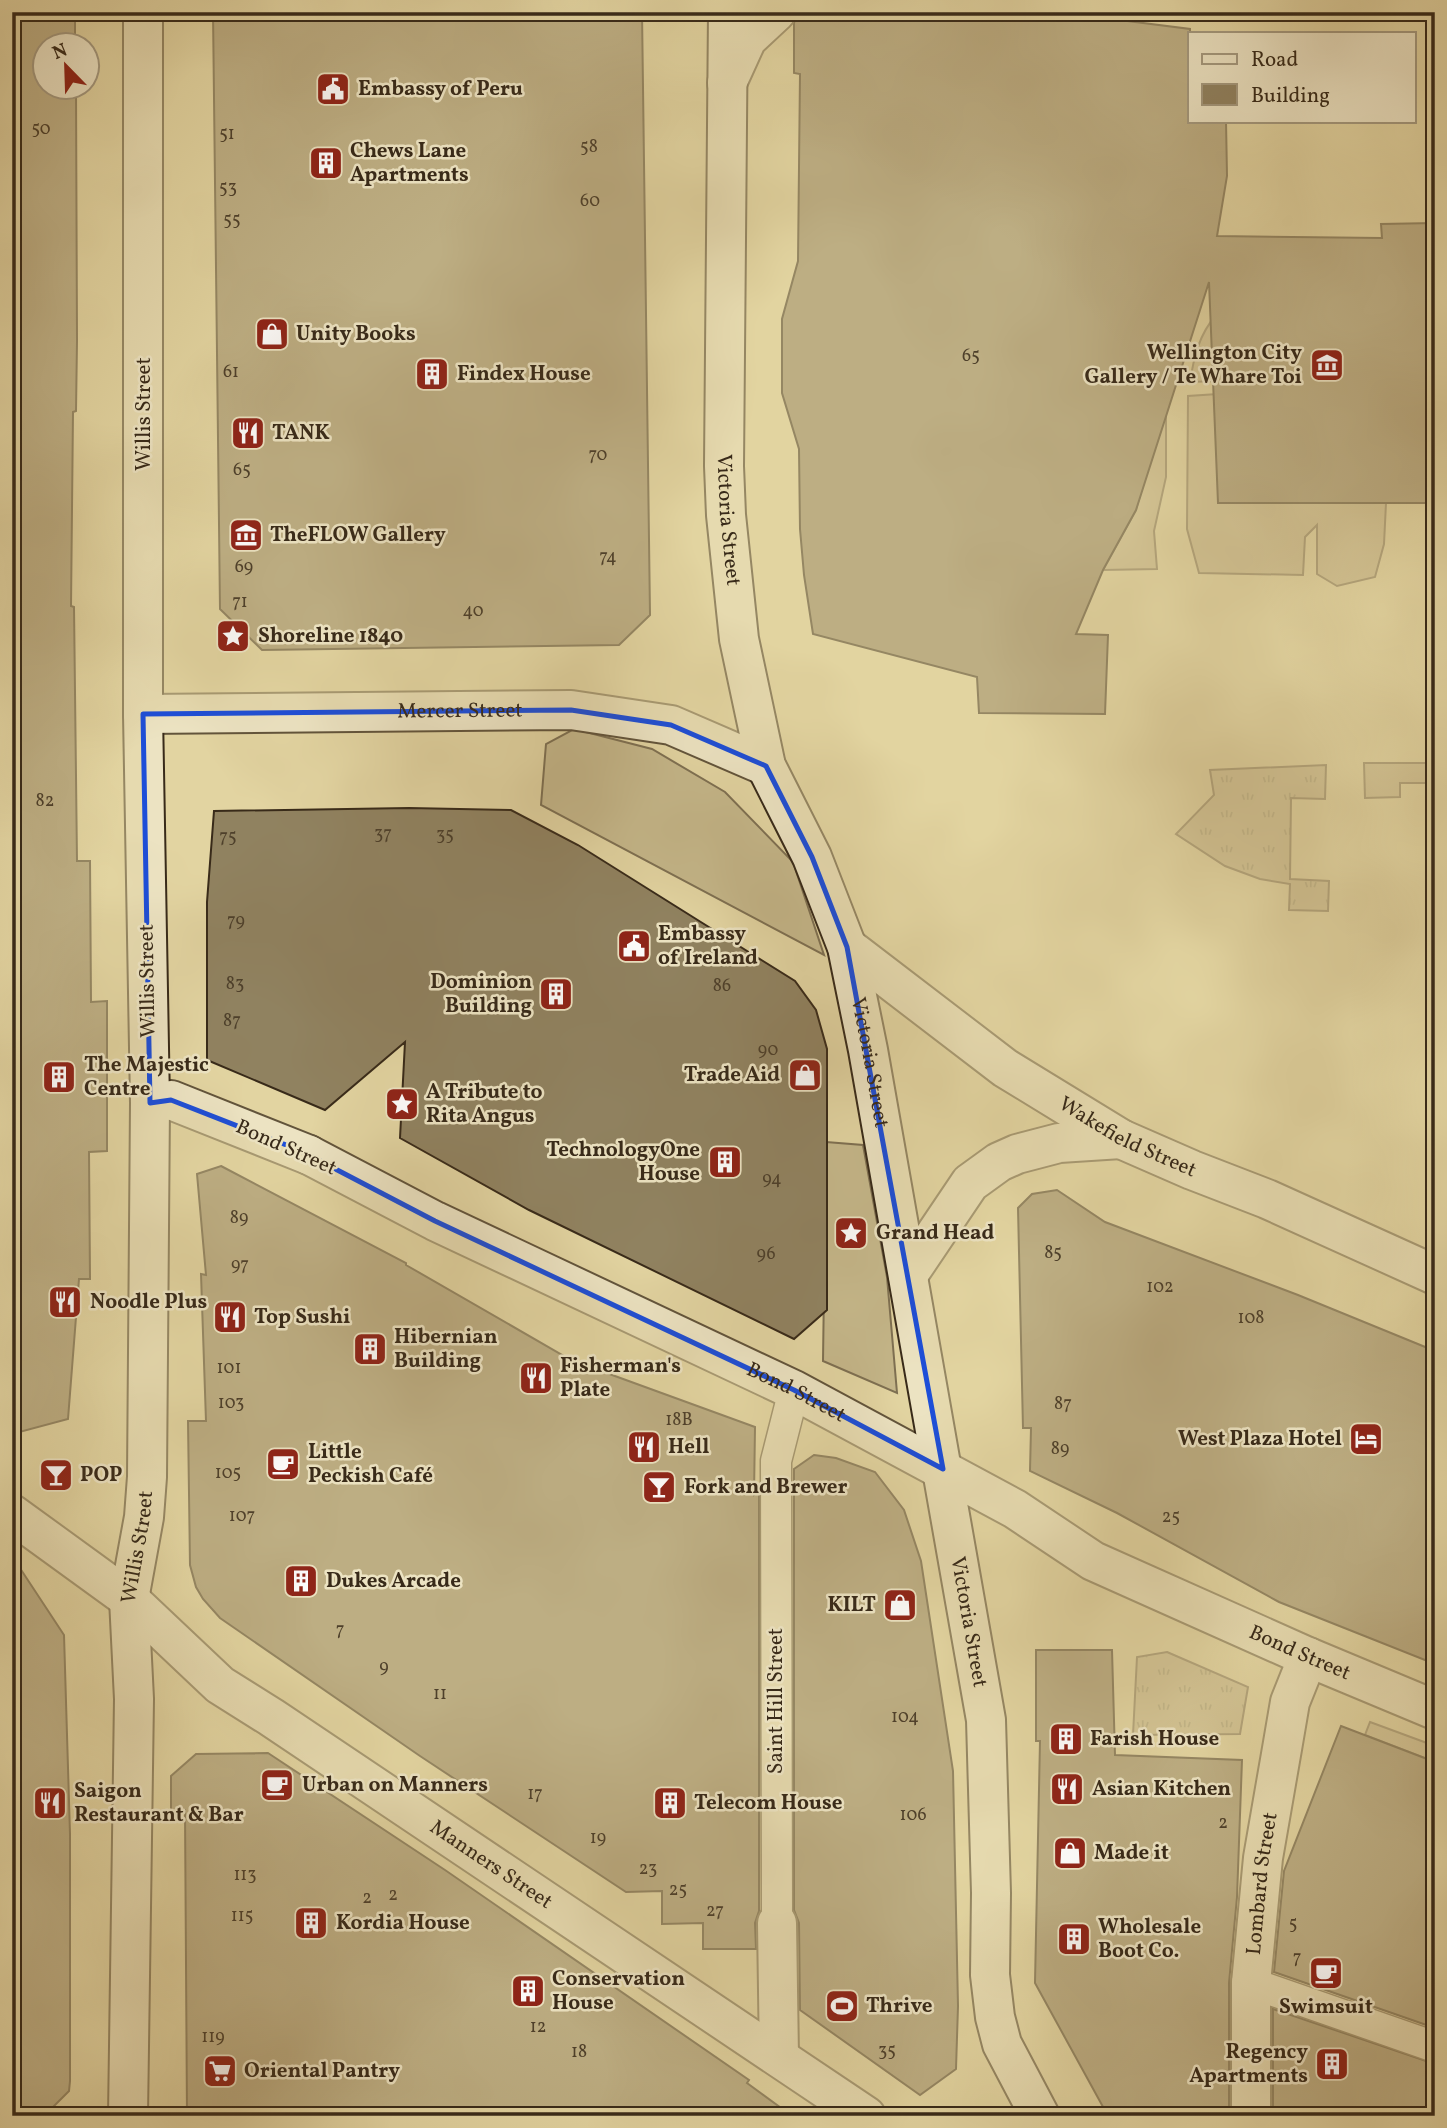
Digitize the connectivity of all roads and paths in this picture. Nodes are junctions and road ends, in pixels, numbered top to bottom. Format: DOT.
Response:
graph roads {
  1 [pos="143,12"];
  2 [pos="727,12"];
  3 [pos="742,12"];
  4 [pos="754,12"];
  5 [pos="776,12"];
  6 [pos="727,83"];
  7 [pos="143,715"];
  8 [pos="766,766"];
  9 [pos="847,947"];
  10 [pos="150,1103"];
  11 [pos="1121,1139"];
  12 [pos="908,1275"];
  13 [pos="1435,1275"];
  14 [pos="794,1390"];
  15 [pos="943,1469"];
  16 [pos="12,1514"];
  17 [pos="129,1599"];
  18 [pos="1308,1657"];
  19 [pos="1435,1710"];
  20 [pos="777,1923"];
  21 [pos="1251,1983"];
  22 [pos="1435,2046"];
  23 [pos="779,2057"];
  24 [pos="128,2116"];
  25 [pos="866,2116"];
  26 [pos="1040,2116"];
  27 [pos="1251,2116"];
  1 -- 7 [label="street, Willis Street"];
  2 -- 6 [label="street, Victoria Street"];
  3 -- 4 [label="street"];
  5 -- 6 [label="street"];
  6 -- 8 [label="street, Victoria Street"];
  7 -- 8 [label="street, Mercer Street"];
  7 -- 10 [label="street, Willis Street"];
  8 -- 9 [label="street, Victoria Street"];
  9 -- 11 [label="street, Wakefield Street"];
  9 -- 12 [label="street, Victoria Street"];
  10 -- 14 [label="street, Bond Street"];
  10 -- 17 [label="street, Willis Street"];
  11 -- 12 [label="street"];
  11 -- 13 [label="street, Wakefield Street"];
  12 -- 15 [label="street, Victoria Street"];
  14 -- 15 [label="street, Bond Street"];
  14 -- 20 [label="lane, Saint Hill Street"];
  15 -- 18 [label="street, Bond Street"];
  15 -- 26 [label="street, Victoria Street"];
  16 -- 17 [label="street, Manners Street"];
  17 -- 23 [label="street, Manners Street"];
  17 -- 24 [label="street, Willis Street"];
  18 -- 19 [label="street, Bond Street"];
  18 -- 21 [label="street, Lombard Street"];
  20 -- 23 [label="street, Saint Hill Street"];
  21 -- 22 [label="lane"];
  21 -- 27 [label="street, Lombard Street"];
  23 -- 25 [label="street, Manners Street"];
}
